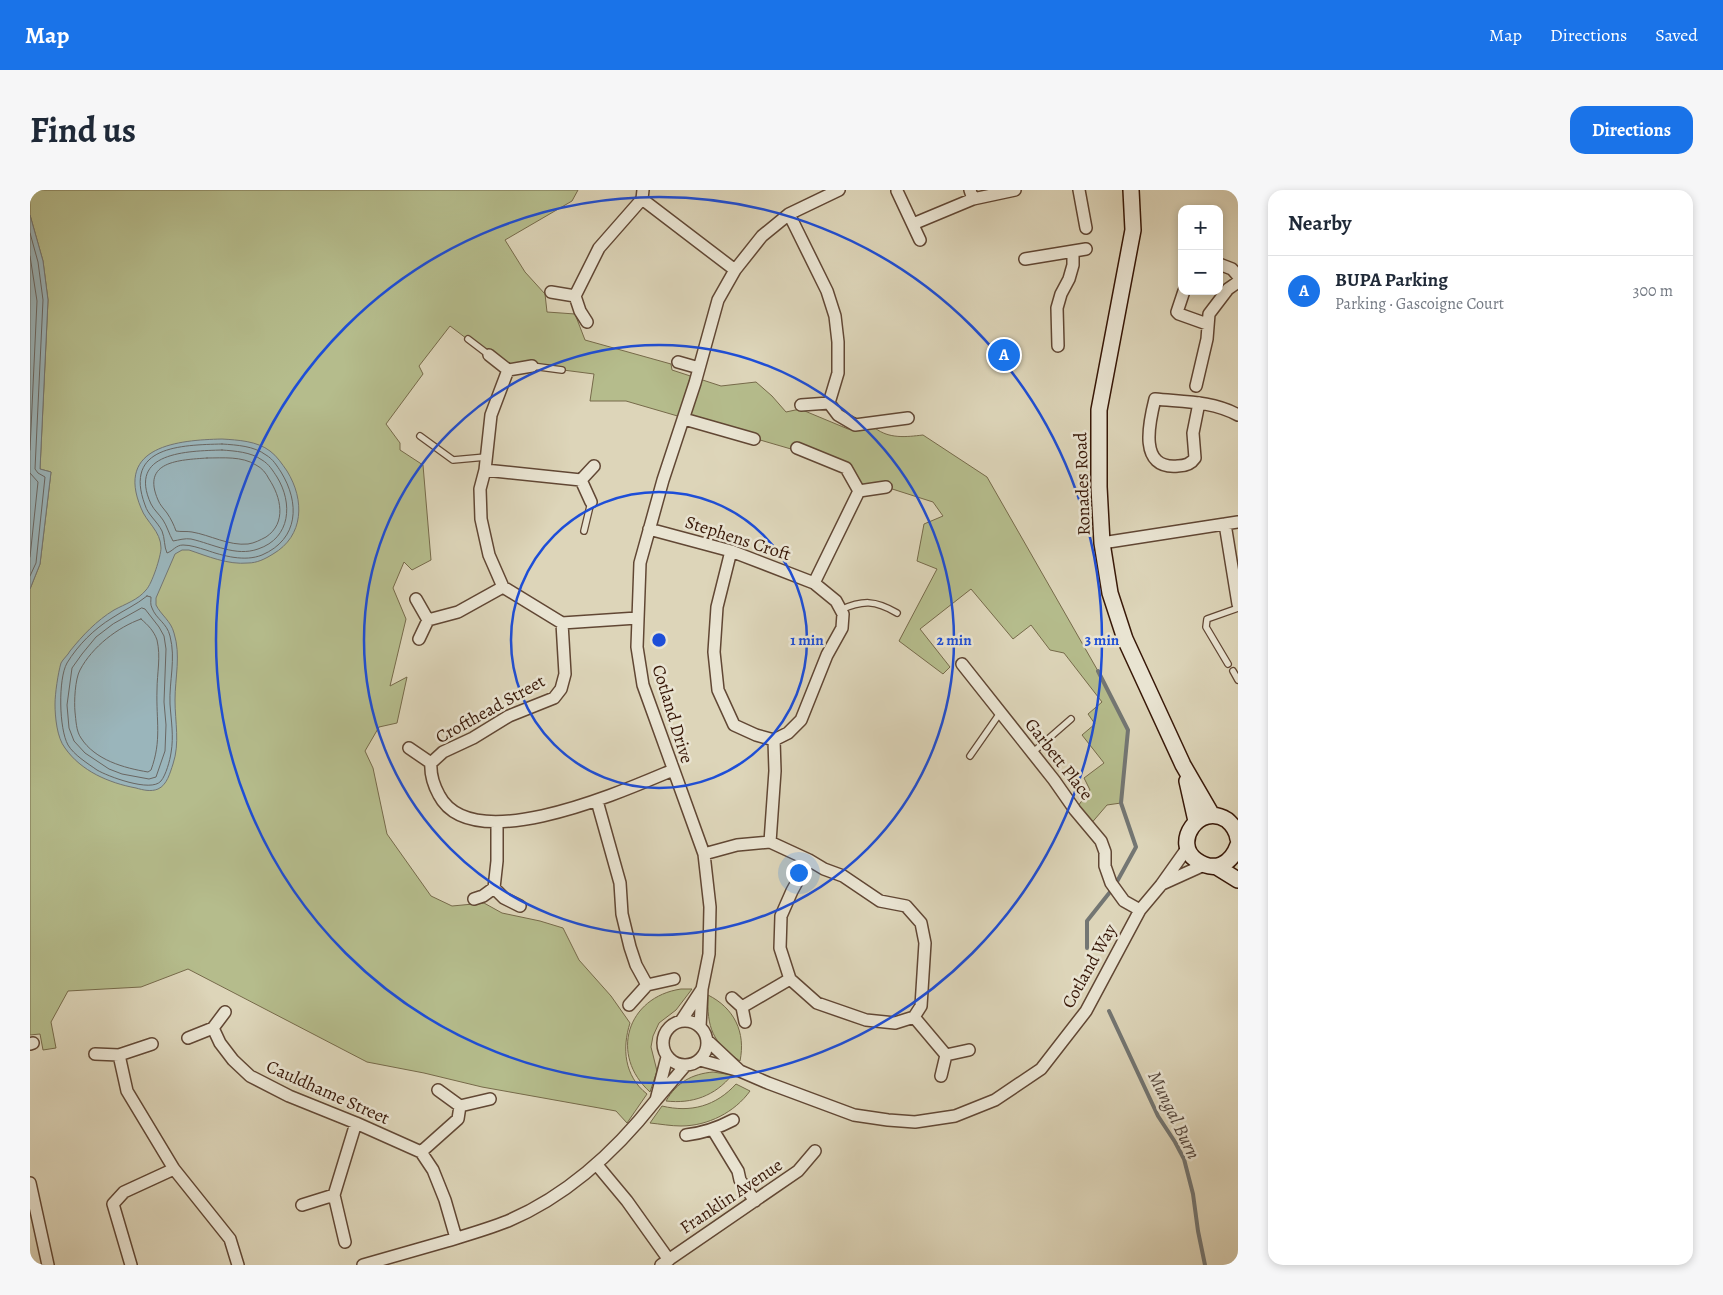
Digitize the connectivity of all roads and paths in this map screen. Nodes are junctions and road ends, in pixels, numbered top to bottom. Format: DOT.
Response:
graph roads {
  1 [pos="839,190"];
  2 [pos="1015,190"];
  3 [pos="1079,190"];
  4 [pos="1131,190"];
  5 [pos="897,191"];
  6 [pos="643,194"];
  7 [pos="972,194"];
  8 [pos="789,214"];
  9 [pos="913,224"];
  10 [pos="1086,228"];
  11 [pos="920,240"];
  12 [pos="1086,249"];
  13 [pos="1073,252"];
  14 [pos="1025,260"];
  15 [pos="1223,266"];
  16 [pos="734,270"];
  17 [pos="1238,276"];
  18 [pos="1238,282"];
  19 [pos="551,292"];
  20 [pos="1183,295"];
  21 [pos="575,296"];
  22 [pos="587,322"];
  23 [pos="1208,324"];
  24 [pos="468,339"];
  25 [pos="1058,346"];
  26 [pos="489,355"];
  27 [pos="678,362"];
  28 [pos="532,366"];
  29 [pos="699,368"];
  30 [pos="508,370"];
  31 [pos="562,370"];
  32 [pos="1196,386"];
  33 [pos="829,403"];
  34 [pos="1199,403"];
  35 [pos="801,405"];
  36 [pos="1238,415"];
  37 [pos="908,418"];
  38 [pos="684,419"];
  39 [pos="420,436"];
  40 [pos="754,439"];
  41 [pos="797,448"];
  42 [pos="486,457"];
  43 [pos="594,466"];
  44 [pos="485,470"];
  45 [pos="581,480"];
  46 [pos="886,487"];
  47 [pos="859,491"];
  48 [pos="591,502"];
  49 [pos="1238,522"];
  50 [pos="1225,524"];
  51 [pos="650,529"];
  52 [pos="584,531"];
  53 [pos="1102,543"];
  54 [pos="731,550"];
  55 [pos="814,583"];
  56 [pos="502,587"];
  57 [pos="416,599"];
  58 [pos="1238,606"];
  59 [pos="840,610"];
  60 [pos="897,613"];
  61 [pos="636,618"];
  62 [pos="428,620"];
  63 [pos="562,623"];
  64 [pos="419,639"];
  65 [pos="962,664"];
  66 [pos="1228,664"];
  67 [pos="1233,671"];
  68 [pos="1238,680"];
  69 [pos="1000,713"];
  70 [pos="1071,719"];
  71 [pos="774,740"];
  72 [pos="409,748"];
  73 [pos="1032,753"];
  74 [pos="970,756"];
  75 [pos="431,763"];
  76 [pos="1183,765"];
  77 [pos="673,770"];
  78 [pos="597,801"];
  79 [pos="1212,815"];
  80 [pos="1196,821"];
  81 [pos="497,822"];
  82 [pos="1238,833"];
  83 [pos="1238,839"];
  84 [pos="770,842"];
  85 [pos="1238,845"];
  86 [pos="1188,847"];
  87 [pos="704,854"];
  88 [pos="810,860"];
  89 [pos="1210,866"];
  90 [pos="1238,880"];
  91 [pos="1161,885"];
  92 [pos="494,888"];
  93 [pos="474,898"];
  94 [pos="520,906"];
  95 [pos="1140,910"];
  96 [pos="674,979"];
  97 [pos="790,979"];
  98 [pos="647,985"];
  99 [pos="702,990"];
  100 [pos="732,998"];
  101 [pos="629,1005"];
  102 [pos="742,1007"];
  103 [pos="225,1012"];
  104 [pos="914,1017"];
  105 [pos="681,1021"];
  106 [pos="746,1022"];
  107 [pos="700,1027"];
  108 [pos="213,1028"];
  109 [pos="188,1038"];
  110 [pos="707,1040"];
  111 [pos="152,1044"];
  112 [pos="970,1050"];
  113 [pos="95,1054"];
  114 [pos="119,1055"];
  115 [pos="946,1055"];
  116 [pos="667,1057"];
  117 [pos="700,1060"];
  118 [pos="685,1066"];
  119 [pos="740,1071"];
  120 [pos="941,1076"];
  121 [pos="438,1090"];
  122 [pos="490,1099"];
  123 [pos="656,1100"];
  124 [pos="460,1106"];
  125 [pos="733,1120"];
  126 [pos="356,1123"];
  127 [pos="713,1130"];
  128 [pos="686,1135"];
  129 [pos="815,1151"];
  130 [pos="422,1152"];
  131 [pos="597,1165"];
  132 [pos="174,1169"];
  133 [pos="30,1183"];
  134 [pos="334,1195"];
  135 [pos="755,1201"];
  136 [pos="302,1205"];
  137 [pos="35,1232"];
  138 [pos="456,1238"];
  139 [pos="344,1242"];
  140 [pos="665,1262"];
  141 [pos="48,1265"];
  142 [pos="131,1265"];
  143 [pos="238,1265"];
  144 [pos="363,1265"];
  1 -- 8 [label="street, Cotland Drive"];
  2 -- 7 [label="street"];
  3 -- 10 [label="street"];
  4 -- 53 [label="main road, Ronades Road"];
  5 -- 9 [label="street"];
  6 -- 16 [label="street"];
  6 -- 21 [label="street"];
  7 -- 9 [label="street"];
  8 -- 16 [label="street, Cotland Drive"];
  8 -- 33 [label="street"];
  9 -- 11 [label="street"];
  12 -- 13 [label="street"];
  13 -- 14 [label="street"];
  13 -- 25 [label="street"];
  15 -- 17 [label="street"];
  16 -- 29 [label="street, Cotland Drive"];
  18 -- 23 [label="street"];
  19 -- 21 [label="street"];
  20 -- 23 [label="street"];
  21 -- 22 [label="street"];
  23 -- 32 [label="street"];
  24 -- 26 [label="lane"];
  26 -- 30 [label="street"];
  27 -- 29 [label="street"];
  28 -- 30 [label="street"];
  28 -- 31 [label="lane"];
  29 -- 38 [label="street, Cotland Drive"];
  30 -- 42 [label="street"];
  33 -- 35 [label="street"];
  33 -- 37 [label="street"];
  34 -- 34 [label="street"];
  34 -- 36 [label="street"];
  38 -- 40 [label="street"];
  38 -- 51 [label="street, Cotland Drive"];
  39 -- 42 [label="lane"];
  41 -- 47 [label="street"];
  42 -- 44 [label="street"];
  43 -- 45 [label="street"];
  44 -- 45 [label="street"];
  44 -- 56 [label="street"];
  45 -- 48 [label="street"];
  46 -- 47 [label="street"];
  47 -- 55 [label="street"];
  48 -- 52 [label="lane"];
  49 -- 50 [label="street"];
  50 -- 53 [label="street"];
  50 -- 58 [label="street"];
  51 -- 54 [label="street, Stephens Croft"];
  51 -- 61 [label="street, Cotland Drive"];
  53 -- 76 [label="main road, Ronades Road"];
  54 -- 55 [label="street, Stephens Croft"];
  54 -- 71 [label="street"];
  55 -- 59 [label="street, Stephens Croft"];
  56 -- 62 [label="street"];
  56 -- 63 [label="street"];
  57 -- 62 [label="street"];
  58 -- 66 [label="lane"];
  59 -- 60 [label="lane"];
  59 -- 71 [label="street"];
  61 -- 63 [label="street"];
  61 -- 77 [label="street, Cotland Drive"];
  62 -- 64 [label="street"];
  63 -- 75 [label="street, Crofthead Street"];
  65 -- 69 [label="street, Garbett Place"];
  67 -- 68 [label="lane"];
  69 -- 73 [label="street, Garbett Place"];
  69 -- 74 [label="lane"];
  70 -- 73 [label="lane"];
  71 -- 84 [label="street"];
  72 -- 75 [label="street, Crofthead Street"];
  73 -- 95 [label="street, Garbett Place"];
  75 -- 81 [label="street, Crofthead Street"];
  76 -- 79 [label="main road, Ronades Road"];
  76 -- 80 [label="main road, Ronades Road"];
  77 -- 78 [label="street, Crofthead Street"];
  77 -- 87 [label="street, Cotland Drive"];
  78 -- 81 [label="street, Crofthead Street"];
  78 -- 98 [label="street"];
  79 -- 80 [label="main road"];
  79 -- 82 [label="main road"];
  80 -- 86 [label="main road"];
  81 -- 92 [label="street"];
  82 -- 83 [label="main road"];
  84 -- 87 [label="street"];
  84 -- 88 [label="street"];
  85 -- 89 [label="main road"];
  86 -- 89 [label="main road"];
  86 -- 91 [label="street, Cotland Way"];
  87 -- 99 [label="street, Cotland Drive"];
  88 -- 97 [label="street"];
  88 -- 104 [label="street"];
  89 -- 90 [label="main road"];
  89 -- 91 [label="street, Cotland Way"];
  91 -- 95 [label="street, Cotland Way"];
  92 -- 93 [label="street"];
  92 -- 94 [label="street"];
  95 -- 119 [label="street, Cotland Way"];
  96 -- 98 [label="street"];
  97 -- 102 [label="street"];
  97 -- 104 [label="street"];
  98 -- 101 [label="street"];
  99 -- 105 [label="street, Cotland Drive"];
  99 -- 107 [label="street, Cotland Drive"];
  100 -- 102 [label="street"];
  102 -- 106 [label="street"];
  103 -- 108 [label="street"];
  104 -- 115 [label="street"];
  105 -- 107 [label="street"];
  105 -- 116 [label="street, Cotland Drive"];
  107 -- 110 [label="street"];
  108 -- 109 [label="street"];
  108 -- 126 [label="street, Cauldhame Street"];
  110 -- 117 [label="street"];
  110 -- 119 [label="street, Cotland Way"];
  111 -- 114 [label="street"];
  112 -- 115 [label="street"];
  113 -- 114 [label="street"];
  114 -- 132 [label="street"];
  115 -- 120 [label="street"];
  116 -- 118 [label="street"];
  116 -- 123 [label="street, Cotland Drive"];
  117 -- 118 [label="street"];
  117 -- 119 [label="street, Cotland Way"];
  118 -- 123 [label="street"];
  121 -- 124 [label="street"];
  122 -- 124 [label="street"];
  123 -- 131 [label="street"];
  124 -- 130 [label="street"];
  125 -- 127 [label="street"];
  126 -- 130 [label="street, Cauldhame Street"];
  126 -- 134 [label="street"];
  127 -- 128 [label="street"];
  127 -- 135 [label="street"];
  129 -- 135 [label="street, Franklin Avenue"];
  130 -- 138 [label="street"];
  131 -- 138 [label="street"];
  131 -- 140 [label="street"];
  132 -- 142 [label="street"];
  132 -- 143 [label="street"];
  133 -- 137 [label="street"];
  134 -- 136 [label="street"];
  134 -- 139 [label="street"];
  135 -- 140 [label="street, Franklin Avenue"];
  137 -- 141 [label="street"];
  138 -- 144 [label="street"];
}
